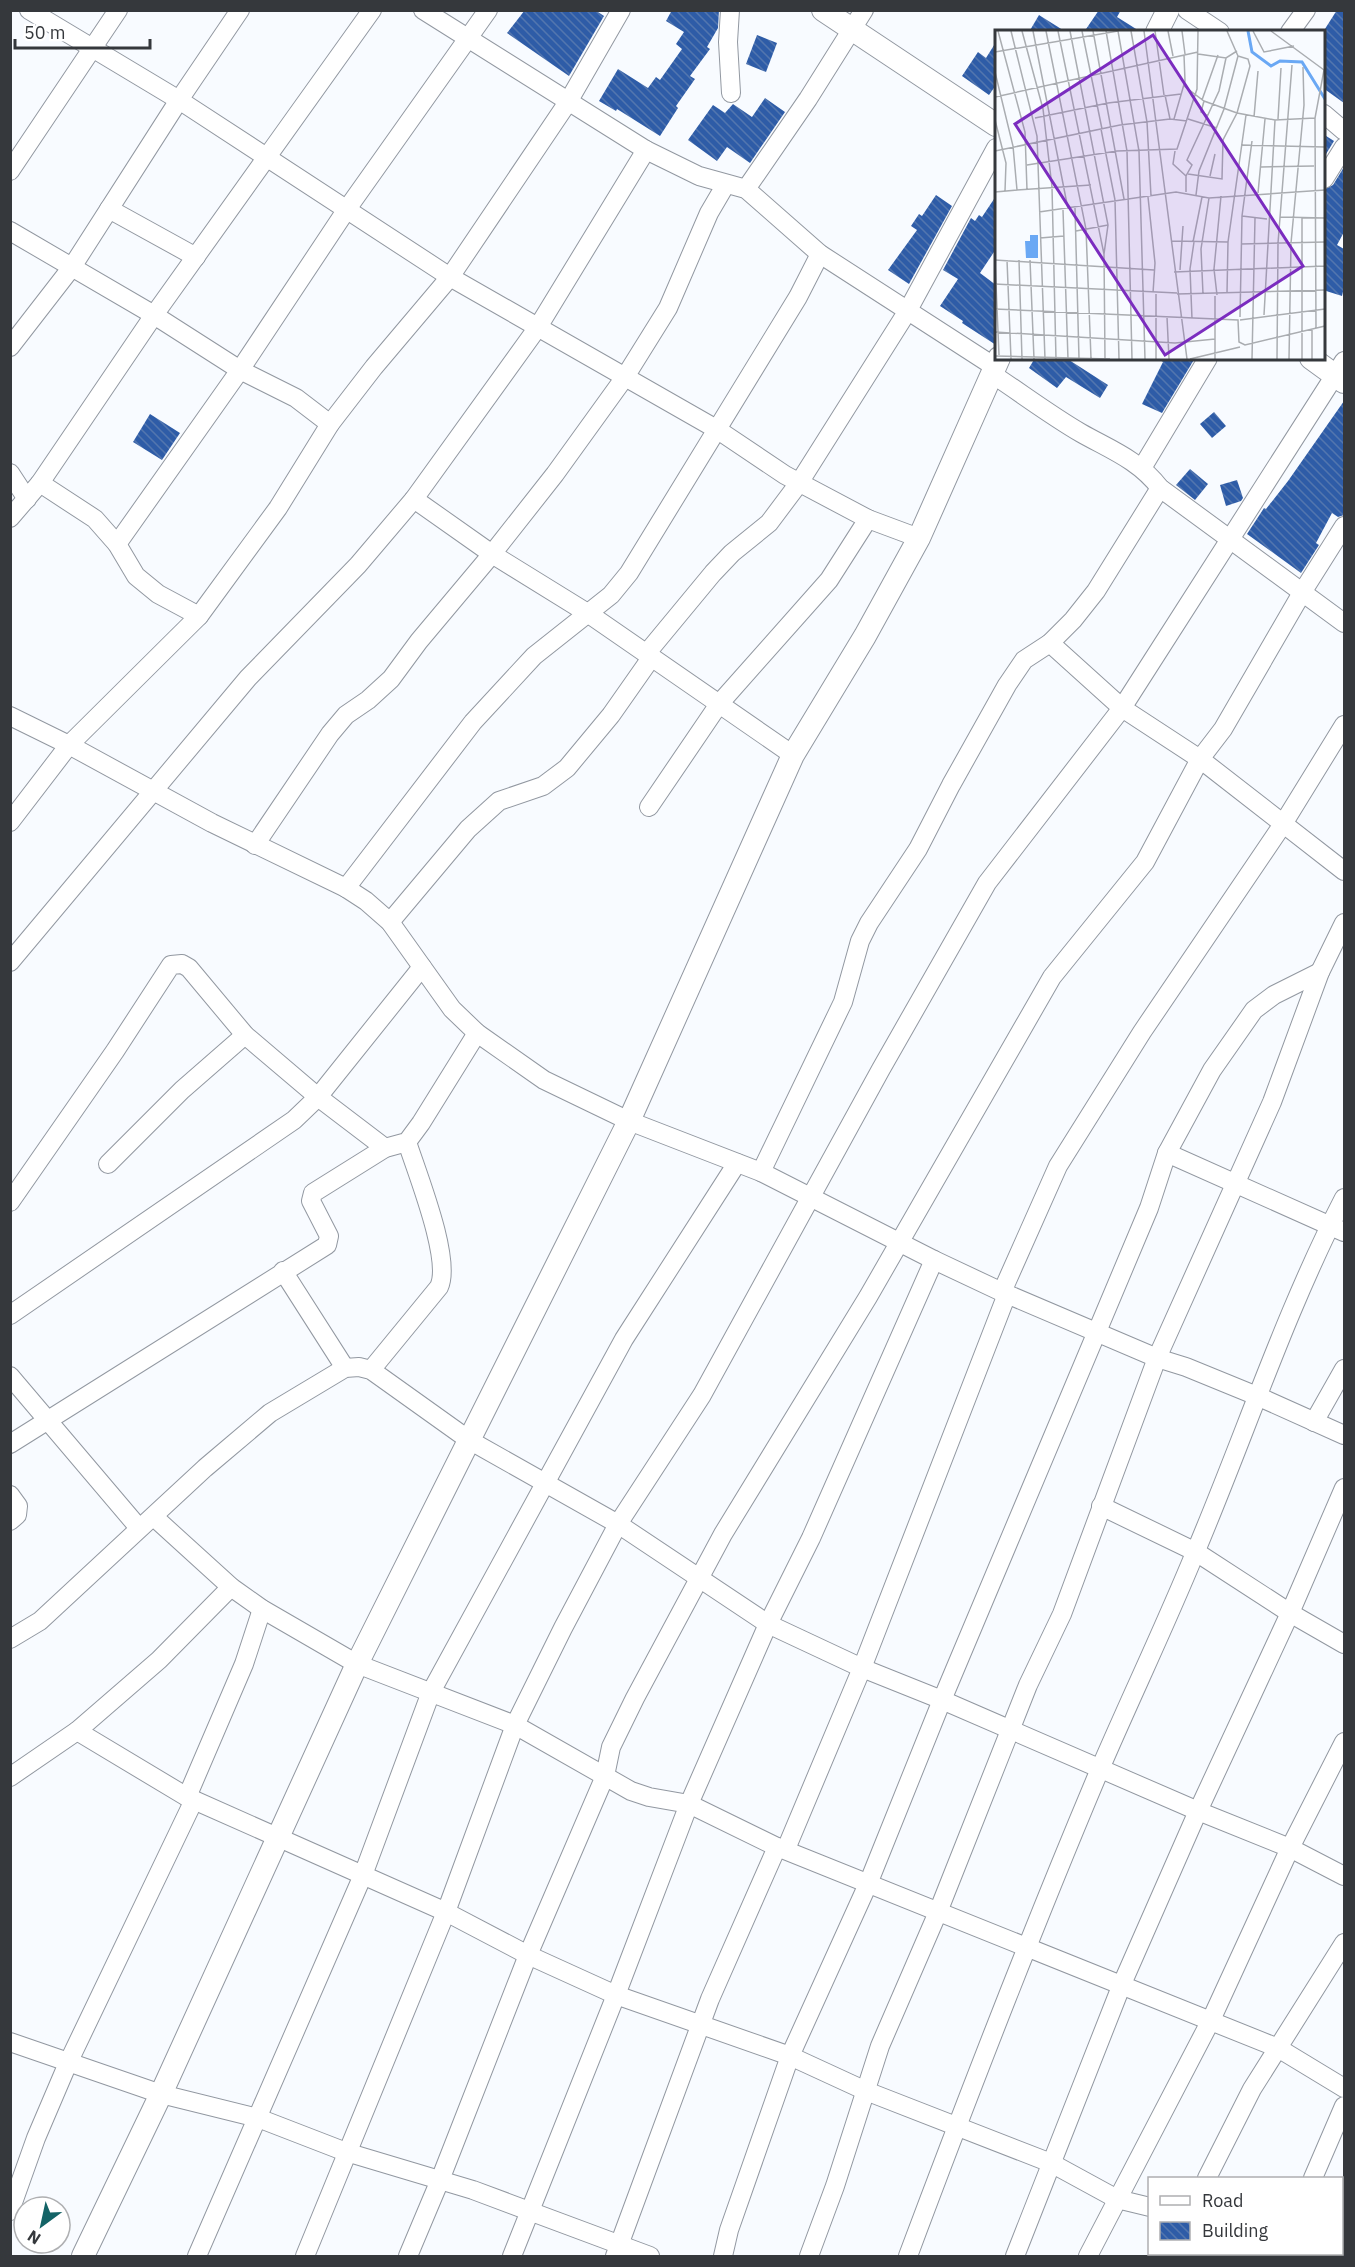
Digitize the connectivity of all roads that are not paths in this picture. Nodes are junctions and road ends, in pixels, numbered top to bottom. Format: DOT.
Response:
graph roads {
  1 [pos="29,10"];
  2 [pos="118,10"];
  3 [pos="240,10"];
  4 [pos="372,10"];
  5 [pos="423,10"];
  6 [pos="488,10"];
  7 [pos="621,10"];
  8 [pos="730,10"];
  9 [pos="823,10"];
  10 [pos="864,10"];
  11 [pos="1168,10"];
  12 [pos="1187,10"];
  13 [pos="1306,10"];
  14 [pos="853,30"];
  15 [pos="1158,30"];
  16 [pos="1217,30"];
  17 [pos="1291,30"];
  18 [pos="469,39"];
  19 [pos="92,49"];
  20 [pos="731,93"];
  21 [pos="179,100"];
  22 [pos="568,102"];
  23 [pos="1325,116"];
  24 [pos="995,124"];
  25 [pos="1344,131"];
  26 [pos="1344,147"];
  27 [pos="646,150"];
  28 [pos="995,150"];
  29 [pos="267,158"];
  30 [pos="10,171"];
  31 [pos="1325,176"];
  32 [pos="726,184"];
  33 [pos="746,189"];
  34 [pos="109,209"];
  35 [pos="347,209"];
  36 [pos="10,231"];
  37 [pos="820,254"];
  38 [pos="196,257"];
  39 [pos="72,267"];
  40 [pos="450,277"];
  41 [pos="907,312"];
  42 [pos="154,315"];
  43 [pos="538,327"];
  44 [pos="10,347"];
  45 [pos="1207,360"];
  46 [pos="1315,360"];
  47 [pos="995,367"];
  48 [pos="240,370"];
  49 [pos="1342,373"];
  50 [pos="626,377"];
  51 [pos="330,424"];
  52 [pos="718,430"];
  53 [pos="1142,468"];
  54 [pos="10,473"];
  55 [pos="40,483"];
  56 [pos="799,483"];
  57 [pos="1160,488"];
  58 [pos="27,499"];
  59 [pos="414,499"];
  60 [pos="10,518"];
  61 [pos="868,519"];
  62 [pos="1344,526"];
  63 [pos="1230,537"];
  64 [pos="919,538"];
  65 [pos="117,544"];
  66 [pos="492,554"];
  67 [pos="1303,591"];
  68 [pos="589,614"];
  69 [pos="199,616"];
  70 [pos="1344,623"];
  71 [pos="1050,643"];
  72 [pos="649,656"];
  73 [pos="719,704"];
  74 [pos="1122,708"];
  75 [pos="10,716"];
  76 [pos="1344,725"];
  77 [pos="69,745"];
  78 [pos="793,755"];
  79 [pos="1200,759"];
  80 [pos="153,792"];
  81 [pos="649,807"];
  82 [pos="10,822"];
  83 [pos="1283,824"];
  84 [pos="255,845"];
  85 [pos="1344,871"];
  86 [pos="346,888"];
  87 [pos="390,922"];
  88 [pos="1344,923"];
  89 [pos="10,962"];
  90 [pos="422,967"];
  91 [pos="1320,972"];
  92 [pos="477,1033"];
  93 [pos="245,1035"];
  94 [pos="318,1097"];
  95 [pos="628,1121"];
  96 [pos="407,1142"];
  97 [pos="385,1148"];
  98 [pos="1167,1153"];
  99 [pos="737,1163"];
  100 [pos="108,1164"];
  101 [pos="761,1172"];
  102 [pos="1235,1183"];
  103 [pos="811,1198"];
  104 [pos="1344,1198"];
  105 [pos="10,1202"];
  106 [pos="1337,1229"];
  107 [pos="899,1242"];
  108 [pos="934,1260"];
  109 [pos="283,1271"];
  110 [pos="1004,1293"];
  111 [pos="10,1315"];
  112 [pos="1097,1331"];
  113 [pos="1156,1358"];
  114 [pos="345,1368"];
  115 [pos="1344,1369"];
  116 [pos="371,1370"];
  117 [pos="10,1376"];
  118 [pos="1257,1396"];
  119 [pos="50,1421"];
  120 [pos="1314,1422"];
  121 [pos="1344,1435"];
  122 [pos="469,1440"];
  123 [pos="10,1444"];
  124 [pos="544,1482"];
  125 [pos="1344,1488"];
  126 [pos="10,1495"];
  127 [pos="1101,1506"];
  128 [pos="154,1517"];
  129 [pos="10,1521"];
  130 [pos="618,1524"];
  131 [pos="140,1528"];
  132 [pos="1196,1552"];
  133 [pos="699,1578"];
  134 [pos="231,1587"];
  135 [pos="262,1609"];
  136 [pos="1290,1613"];
  137 [pos="768,1624"];
  138 [pos="10,1639"];
  139 [pos="1344,1644"];
  140 [pos="357,1664"];
  141 [pos="862,1668"];
  142 [pos="431,1692"];
  143 [pos="942,1700"];
  144 [pos="515,1725"];
  145 [pos="1010,1730"];
  146 [pos="77,1731"];
  147 [pos="1344,1742"];
  148 [pos="1100,1769"];
  149 [pos="12,1771"];
  150 [pos="605,1776"];
  151 [pos="191,1798"];
  152 [pos="689,1804"];
  153 [pos="1198,1811"];
  154 [pos="278,1838"];
  155 [pos="782,1848"];
  156 [pos="1290,1848"];
  157 [pos="363,1875"];
  158 [pos="1344,1876"];
  159 [pos="868,1884"];
  160 [pos="446,1912"];
  161 [pos="939,1912"];
  162 [pos="1344,1944"];
  163 [pos="1028,1947"];
  164 [pos="528,1956"];
  165 [pos="1122,1984"];
  166 [pos="616,1995"];
  167 [pos="1211,2020"];
  168 [pos="701,2023"];
  169 [pos="10,2042"];
  170 [pos="1278,2048"];
  171 [pos="790,2056"];
  172 [pos="68,2063"];
  173 [pos="1344,2088"];
  174 [pos="866,2091"];
  175 [pos="161,2094"];
  176 [pos="1344,2106"];
  177 [pos="258,2118"];
  178 [pos="957,2126"];
  179 [pos="346,2152"];
  180 [pos="1051,2163"];
  181 [pos="1208,2177"];
  182 [pos="1313,2177"];
  183 [pos="440,2180"];
  184 [pos="1117,2199"];
  185 [pos="1148,2207"];
  186 [pos="10,2211"];
  187 [pos="529,2212"];
  188 [pos="617,2252"];
  189 [pos="83,2256"];
  190 [pos="197,2256"];
  191 [pos="305,2256"];
  192 [pos="408,2256"];
  193 [pos="512,2256"];
  194 [pos="650,2256"];
  195 [pos="723,2256"];
  196 [pos="809,2256"];
  197 [pos="908,2256"];
  198 [pos="1015,2256"];
  199 [pos="1088,2256"];
  1 -- 19 [label="street"];
  2 -- 19 [label="street"];
  3 -- 21 [label="street"];
  4 -- 29 [label="street"];
  5 -- 18 [label="street"];
  6 -- 18 [label="street"];
  7 -- 22 [label="street"];
  8 -- 20 [label="street"];
  9 -- 14 [label="street"];
  10 -- 14 [label="street"];
  11 -- 15 [label="street"];
  12 -- 16 [label="street"];
  13 -- 17 [label="street"];
  14 -- 24 [label="street"];
  14 -- 33 [label="street"];
  18 -- 22 [label="street"];
  18 -- 35 [label="street"];
  19 -- 21 [label="street"];
  19 -- 30 [label="street"];
  21 -- 29 [label="street"];
  21 -- 34 [label="street"];
  22 -- 27 [label="street"];
  22 -- 40 [label="street"];
  23 -- 25 [label="street"];
  26 -- 31 [label="street"];
  27 -- 32 [label="street"];
  27 -- 43 [label="street"];
  28 -- 41 [label="street"];
  29 -- 35 [label="street"];
  29 -- 38 [label="street"];
  32 -- 33 [label="street"];
  32 -- 50 [label="street"];
  33 -- 37 [label="street"];
  34 -- 38 [label="street"];
  34 -- 39 [label="street"];
  35 -- 40 [label="street"];
  35 -- 48 [label="street"];
  36 -- 39 [label="street"];
  37 -- 41 [label="street"];
  37 -- 52 [label="street"];
  38 -- 42 [label="street"];
  39 -- 42 [label="street"];
  39 -- 44 [label="street"];
  40 -- 43 [label="street"];
  40 -- 51 [label="street"];
  41 -- 47 [label="street"];
  41 -- 56 [label="street"];
  42 -- 48 [label="street"];
  42 -- 55 [label="street"];
  43 -- 50 [label="street"];
  43 -- 59 [label="street"];
  45 -- 53 [label="street"];
  46 -- 49 [label="street"];
  47 -- 53 [label="street"];
  47 -- 64 [label="street"];
  48 -- 51 [label="street"];
  48 -- 65 [label="street"];
  49 -- 63 [label="street"];
  50 -- 52 [label="street"];
  50 -- 66 [label="street"];
  51 -- 69 [label="street"];
  52 -- 56 [label="street"];
  52 -- 68 [label="street"];
  53 -- 57 [label="street"];
  54 -- 58 [label="street"];
  55 -- 58 [label="street"];
  55 -- 65 [label="street"];
  56 -- 61 [label="street"];
  56 -- 72 [label="street"];
  57 -- 63 [label="street"];
  57 -- 71 [label="street"];
  58 -- 60 [label="street"];
  59 -- 66 [label="street"];
  59 -- 80 [label="street"];
  61 -- 64 [label="street"];
  61 -- 73 [label="street"];
  62 -- 67 [label="street"];
  63 -- 67 [label="street"];
  63 -- 74 [label="street"];
  64 -- 78 [label="street"];
  65 -- 69 [label="street"];
  66 -- 68 [label="street"];
  66 -- 84 [label="street"];
  67 -- 70 [label="street"];
  67 -- 79 [label="street"];
  68 -- 72 [label="street"];
  68 -- 86 [label="street"];
  69 -- 77 [label="street"];
  71 -- 74 [label="street"];
  71 -- 101 [label="street"];
  72 -- 73 [label="street"];
  72 -- 87 [label="street"];
  73 -- 78 [label="street"];
  73 -- 81 [label="street"];
  74 -- 79 [label="street"];
  74 -- 103 [label="street"];
  75 -- 77 [label="street"];
  76 -- 83 [label="street"];
  77 -- 80 [label="street"];
  77 -- 82 [label="street"];
  78 -- 95 [label="street"];
  79 -- 83 [label="street"];
  79 -- 107 [label="street"];
  80 -- 84 [label="street"];
  80 -- 89 [label="street"];
  83 -- 85 [label="street"];
  83 -- 110 [label="street"];
  84 -- 86 [label="street"];
  86 -- 87 [label="street"];
  87 -- 90 [label="street"];
  88 -- 91 [label="street"];
  90 -- 92 [label="street"];
  90 -- 94 [label="street"];
  91 -- 98 [label="street"];
  91 -- 102 [label="street"];
  92 -- 95 [label="street"];
  92 -- 96 [label="street"];
  93 -- 94 [label="street"];
  93 -- 100 [label="street"];
  93 -- 105 [label="street"];
  94 -- 97 [label="street"];
  94 -- 111 [label="street"];
  95 -- 99 [label="street"];
  95 -- 122 [label="street"];
  96 -- 97 [label="street"];
  96 -- 116 [label="street"];
  97 -- 109 [label="street"];
  98 -- 102 [label="street"];
  98 -- 112 [label="street"];
  99 -- 101 [label="street"];
  99 -- 124 [label="street"];
  101 -- 103 [label="street"];
  102 -- 106 [label="street"];
  102 -- 113 [label="street"];
  103 -- 107 [label="street"];
  103 -- 130 [label="street"];
  104 -- 106 [label="street"];
  106 -- 118 [label="street"];
  107 -- 108 [label="street"];
  107 -- 133 [label="street"];
  108 -- 110 [label="street"];
  108 -- 137 [label="street"];
  109 -- 114 [label="street"];
  109 -- 119 [label="street"];
  110 -- 112 [label="street"];
  110 -- 141 [label="street"];
  112 -- 113 [label="street"];
  112 -- 143 [label="street"];
  113 -- 118 [label="street"];
  113 -- 127 [label="street"];
  114 -- 116 [label="street"];
  114 -- 128 [label="street"];
  115 -- 120 [label="street"];
  116 -- 122 [label="street"];
  117 -- 119 [label="street"];
  118 -- 120 [label="street"];
  118 -- 132 [label="street"];
  119 -- 123 [label="street"];
  119 -- 131 [label="street"];
  120 -- 121 [label="street"];
  122 -- 124 [label="street"];
  122 -- 140 [label="street"];
  124 -- 130 [label="street"];
  124 -- 142 [label="street"];
  125 -- 136 [label="street"];
  126 -- 129 [label="street"];
  127 -- 132 [label="street"];
  127 -- 145 [label="street"];
  128 -- 131 [label="street"];
  128 -- 134 [label="street"];
  130 -- 133 [label="street"];
  130 -- 144 [label="street"];
  131 -- 138 [label="street"];
  132 -- 136 [label="street"];
  132 -- 148 [label="street"];
  133 -- 137 [label="street"];
  133 -- 150 [label="street"];
  134 -- 135 [label="street"];
  134 -- 146 [label="street"];
  135 -- 140 [label="street"];
  135 -- 151 [label="street"];
  136 -- 139 [label="street"];
  136 -- 153 [label="street"];
  137 -- 141 [label="street"];
  137 -- 152 [label="street"];
  140 -- 142 [label="street"];
  140 -- 154 [label="street"];
  141 -- 143 [label="street"];
  141 -- 155 [label="street"];
  142 -- 144 [label="street"];
  142 -- 157 [label="street"];
  143 -- 145 [label="street"];
  143 -- 159 [label="street"];
  144 -- 150 [label="street"];
  144 -- 160 [label="street"];
  145 -- 148 [label="street"];
  145 -- 161 [label="street"];
  146 -- 149 [label="street"];
  146 -- 151 [label="street"];
  147 -- 156 [label="street"];
  148 -- 153 [label="street"];
  148 -- 163 [label="street"];
  150 -- 152 [label="street"];
  150 -- 164 [label="street"];
  151 -- 154 [label="street"];
  151 -- 172 [label="street"];
  152 -- 155 [label="street"];
  152 -- 166 [label="street"];
  153 -- 156 [label="street"];
  153 -- 165 [label="street"];
  154 -- 157 [label="street"];
  154 -- 175 [label="street"];
  155 -- 159 [label="street"];
  155 -- 168 [label="street"];
  156 -- 158 [label="street"];
  156 -- 167 [label="street"];
  157 -- 160 [label="street"];
  157 -- 177 [label="street"];
  159 -- 161 [label="street"];
  159 -- 171 [label="street"];
  160 -- 164 [label="street"];
  160 -- 179 [label="street"];
  161 -- 163 [label="street"];
  161 -- 174 [label="street"];
  162 -- 170 [label="street"];
  163 -- 165 [label="street"];
  163 -- 178 [label="street"];
  164 -- 166 [label="street"];
  164 -- 183 [label="street"];
  165 -- 167 [label="street"];
  165 -- 180 [label="street"];
  166 -- 168 [label="street"];
  166 -- 187 [label="street"];
  167 -- 170 [label="street"];
  167 -- 184 [label="street"];
  168 -- 171 [label="street"];
  168 -- 188 [label="street"];
  169 -- 172 [label="street"];
  170 -- 173 [label="street"];
  170 -- 181 [label="street"];
  171 -- 174 [label="street"];
  171 -- 195 [label="street"];
  172 -- 175 [label="street"];
  172 -- 186 [label="street"];
  174 -- 178 [label="street"];
  174 -- 196 [label="street"];
  175 -- 177 [label="street"];
  175 -- 189 [label="street"];
  176 -- 182 [label="street"];
  177 -- 179 [label="street"];
  177 -- 190 [label="street"];
  178 -- 180 [label="street"];
  178 -- 197 [label="street"];
  179 -- 183 [label="street"];
  179 -- 191 [label="street"];
  180 -- 184 [label="street"];
  180 -- 198 [label="street"];
  183 -- 187 [label="street"];
  183 -- 192 [label="street"];
  184 -- 185 [label="street"];
  184 -- 199 [label="street"];
  187 -- 188 [label="street"];
  187 -- 193 [label="street"];
  188 -- 194 [label="street"];
}
